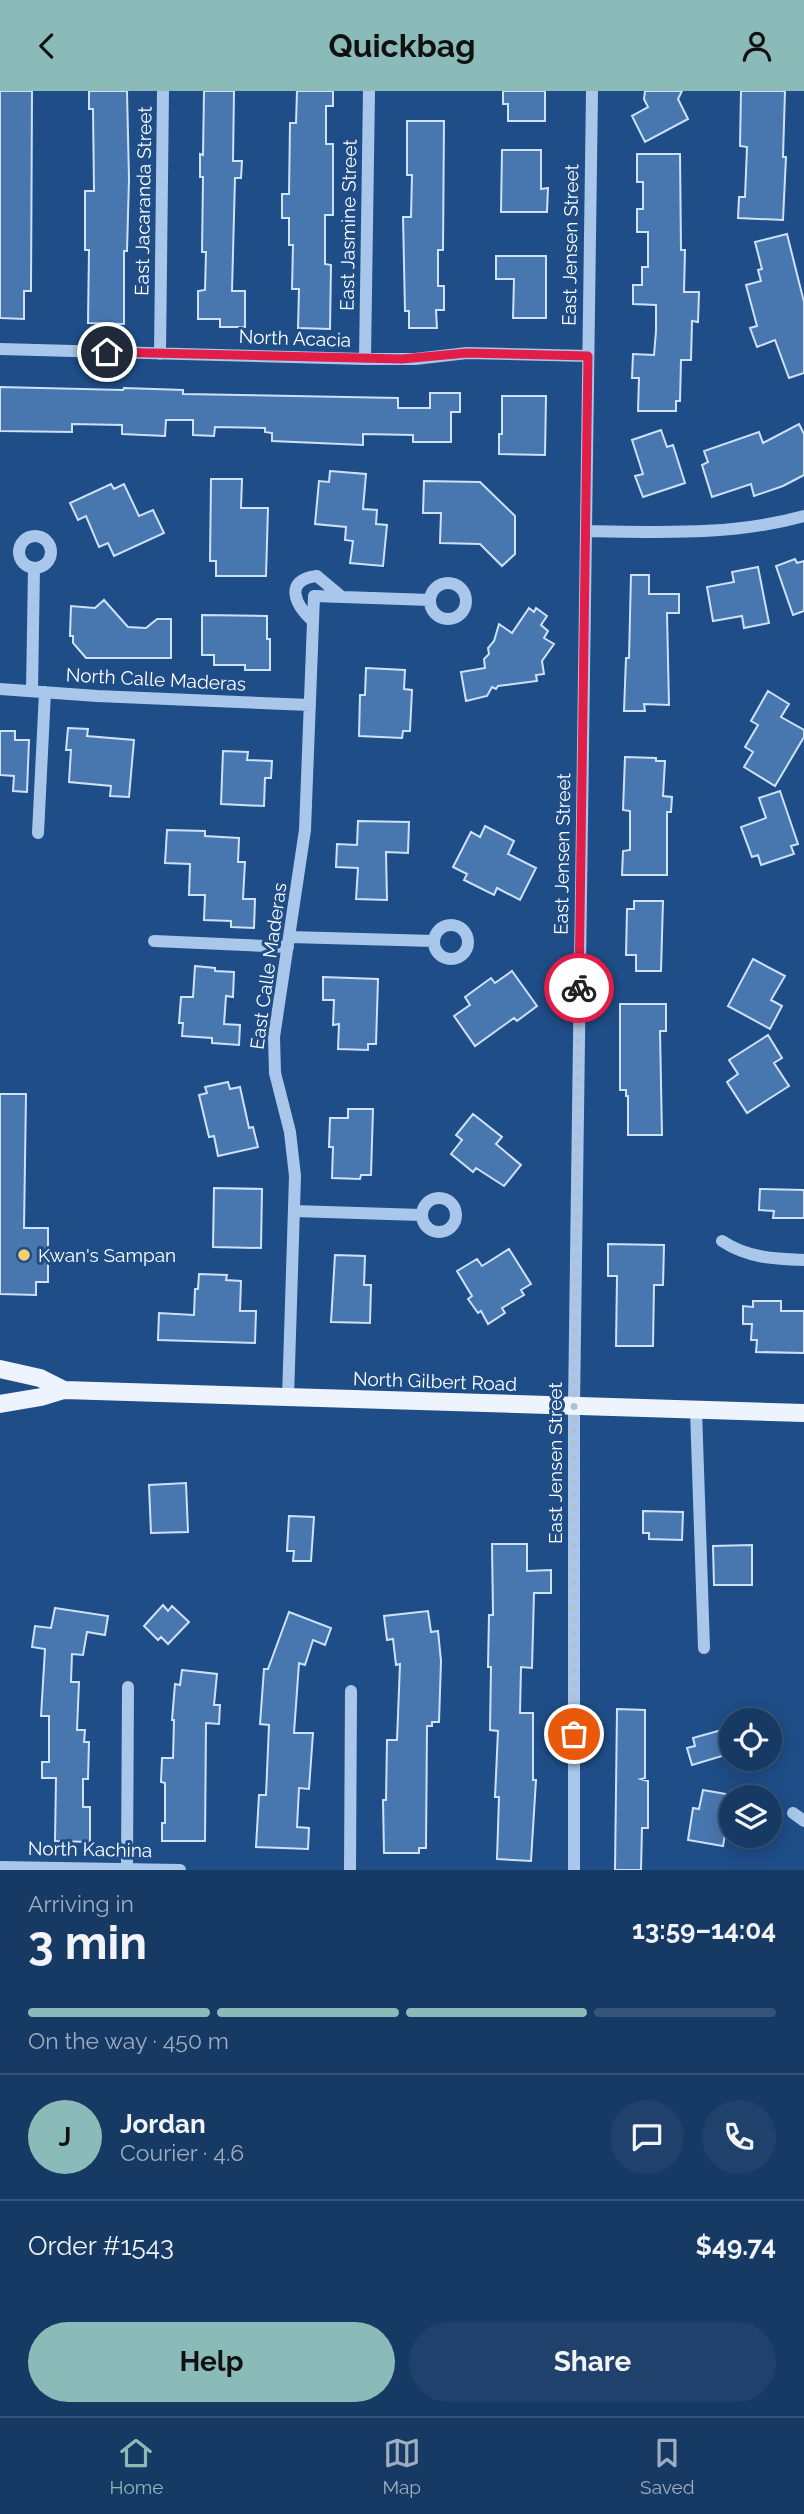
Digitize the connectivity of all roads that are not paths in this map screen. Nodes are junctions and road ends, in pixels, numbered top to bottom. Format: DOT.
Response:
graph roads {
  1 [pos="163,91"];
  2 [pos="369,91"];
  3 [pos="592,91"];
  4 [pos="0,349"];
  5 [pos="160,353"];
  6 [pos="588,356"];
  7 [pos="365,359"];
  8 [pos="804,516"];
  9 [pos="586,531"];
  10 [pos="34,568"];
  11 [pos="342,597"];
  12 [pos="430,600"];
  13 [pos="313,621"];
  14 [pos="0,689"];
  15 [pos="38,692"];
  16 [pos="310,705"];
  17 [pos="38,833"];
  18 [pos="154,941"];
  19 [pos="434,941"];
  20 [pos="289,942"];
  21 [pos="294,1211"];
  22 [pos="421,1215"];
  23 [pos="722,1241"];
  24 [pos="804,1260"];
  25 [pos="0,1369"];
  26 [pos="64,1390"];
  27 [pos="288,1398"];
  28 [pos="0,1403"];
  29 [pos="574,1406"];
  30 [pos="696,1410"];
  31 [pos="804,1413"];
  32 [pos="704,1648"];
  33 [pos="128,1687"];
  34 [pos="351,1691"];
  35 [pos="793,1813"];
  36 [pos="804,1821"];
  37 [pos="0,1867"];
  38 [pos="127,1867"];
  39 [pos="45,1869"];
  40 [pos="180,1870"];
  41 [pos="350,1870"];
  42 [pos="574,1870"];
  1 -- 5 [label="street, East Jacaranda Street"];
  2 -- 7 [label="street, East Jasmine Street"];
  3 -- 6 [label="street, East Jensen Street"];
  4 -- 5 [label="street, North Acacia"];
  5 -- 7 [label="street, North Acacia"];
  6 -- 7 [label="street, North Acacia"];
  6 -- 9 [label="street, East Jensen Street"];
  8 -- 9 [label="street"];
  9 -- 29 [label="street, East Jensen Street"];
  10 -- 15 [label="street"];
  11 -- 12 [label="street, East Calle Maderas"];
  11 -- 13 [label="street, East Calle Maderas"];
  11 -- 13 [label="street"];
  13 -- 16 [label="street, East Calle Maderas"];
  14 -- 15 [label="street, North Calle Maderas"];
  15 -- 16 [label="street, North Calle Maderas"];
  15 -- 17 [label="street"];
  16 -- 20 [label="street, East Calle Maderas"];
  18 -- 20 [label="street"];
  19 -- 20 [label="street"];
  20 -- 21 [label="street, East Calle Maderas"];
  21 -- 22 [label="street"];
  21 -- 27 [label="street, East Calle Maderas"];
  23 -- 24 [label="street"];
  25 -- 26 [label="main road, North Gilbert Road"];
  26 -- 27 [label="main road, North Gilbert Road"];
  26 -- 28 [label="main road, North Gilbert Road"];
  27 -- 29 [label="main road, North Gilbert Road"];
  29 -- 30 [label="main road, North Gilbert Road"];
  29 -- 42 [label="street, East Jensen Street"];
  30 -- 31 [label="main road, North Gilbert Road"];
  30 -- 32 [label="street"];
  33 -- 38 [label="street"];
  34 -- 41 [label="street"];
  35 -- 36 [label="street"];
  37 -- 39 [label="street, North Kachina"];
  38 -- 39 [label="street, North Kachina"];
  38 -- 40 [label="street, North Kachina"];
}
